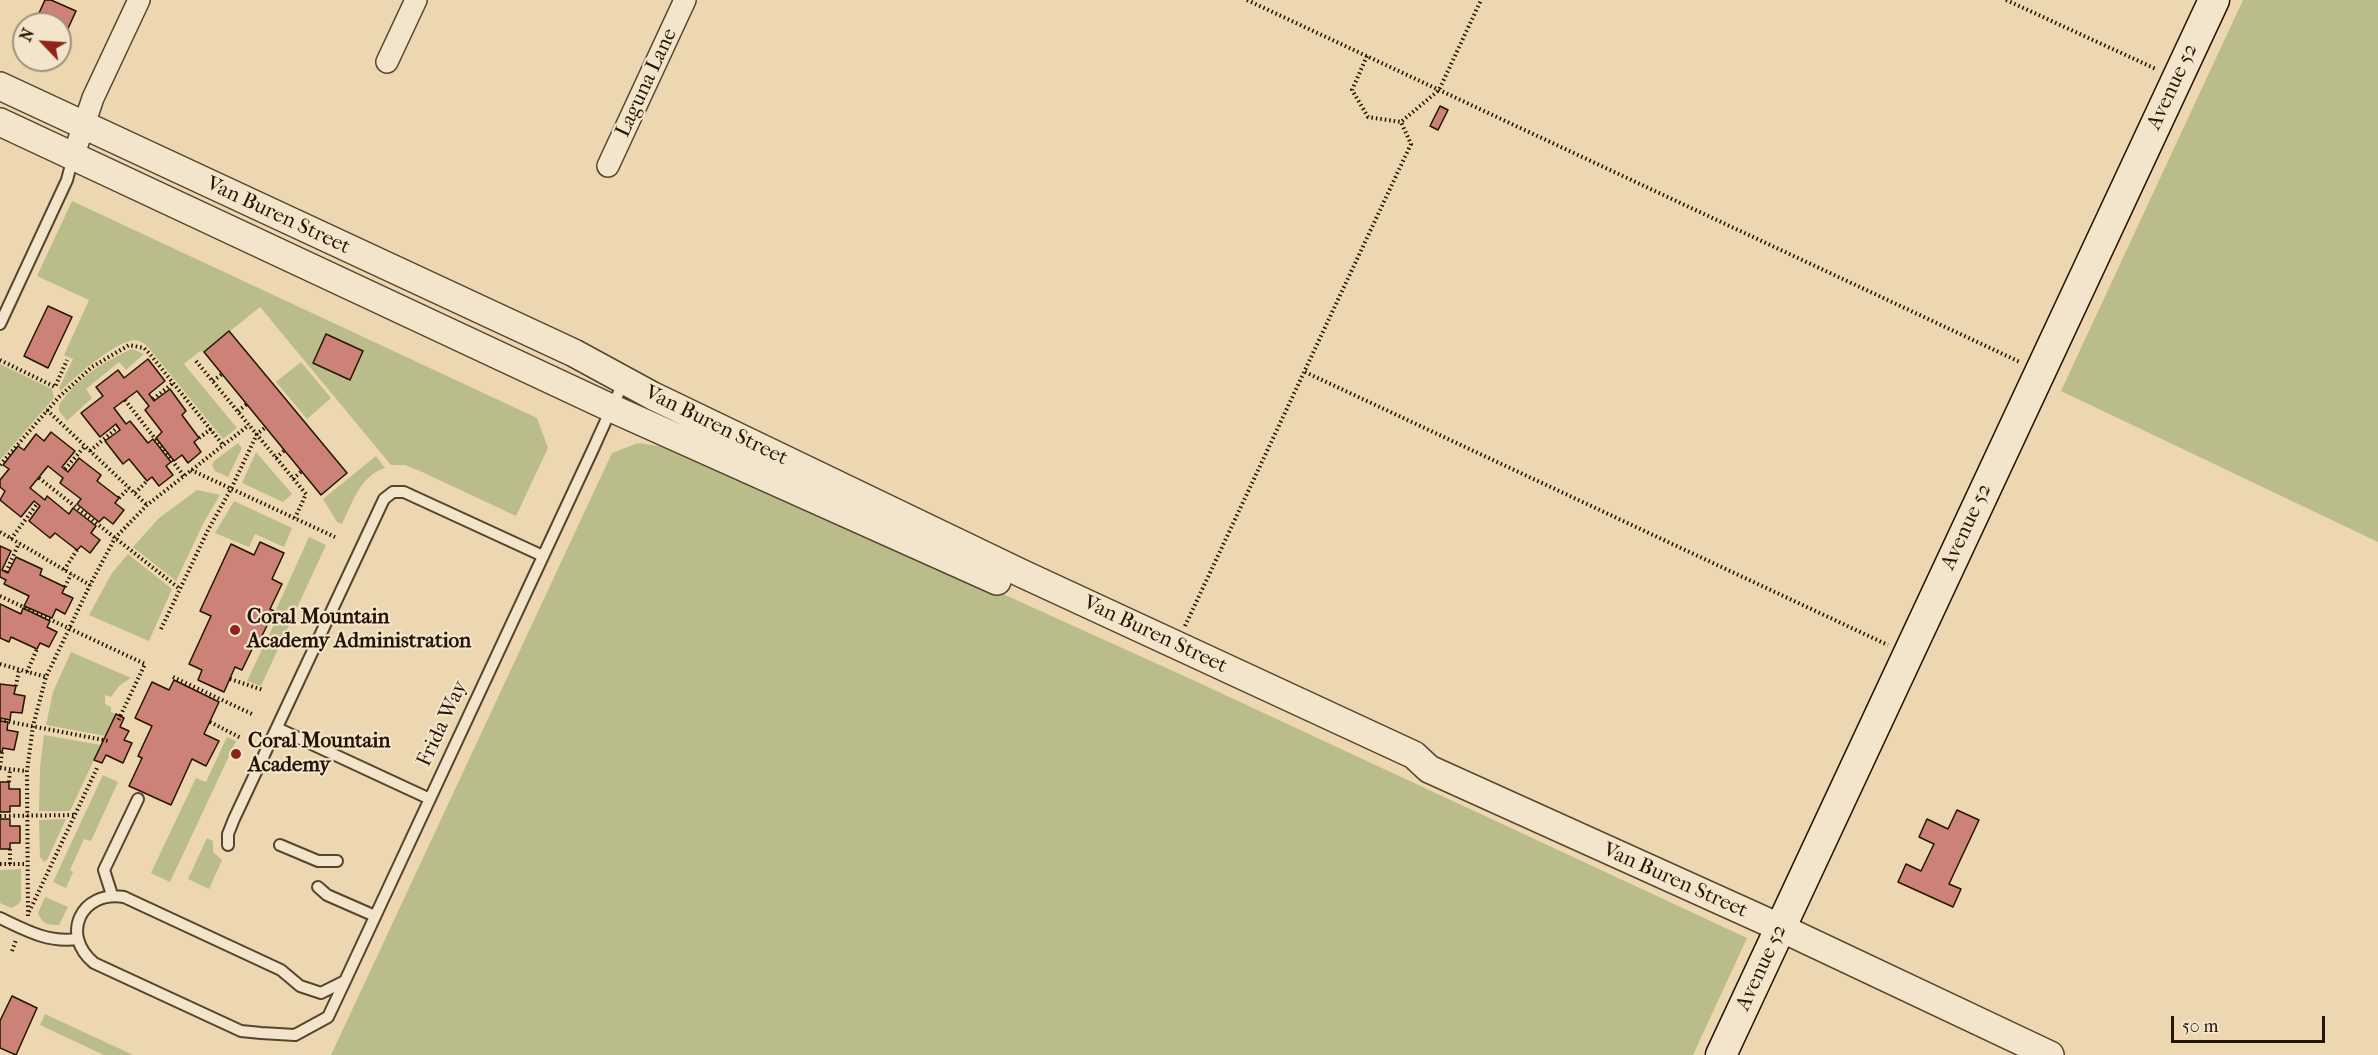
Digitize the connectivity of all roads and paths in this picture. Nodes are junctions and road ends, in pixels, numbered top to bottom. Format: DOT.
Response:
graph roads {
  1 [pos="139,0"];
  2 [pos="416,0"];
  3 [pos="685,0"];
  4 [pos="1247,0"];
  5 [pos="1481,0"];
  6 [pos="2006,0"];
  7 [pos="2214,0"];
  8 [pos="1367,56"];
  9 [pos="387,62"];
  10 [pos="2176,78"];
  11 [pos="0,86"];
  12 [pos="1439,90"];
  13 [pos="0,122"];
  14 [pos="1401,122"];
  15 [pos="84,125"];
  16 [pos="73,157"];
  17 [pos="608,166"];
  18 [pos="0,324"];
  19 [pos="0,360"];
  20 [pos="67,360"];
  21 [pos="196,361"];
  22 [pos="2040,371"];
  23 [pos="1305,372"];
  24 [pos="222,374"];
  25 [pos="213,381"];
  26 [pos="624,381"];
  27 [pos="173,383"];
  28 [pos="55,387"];
  29 [pos="59,397"];
  30 [pos="153,399"];
  31 [pos="125,400"];
  32 [pos="247,404"];
  33 [pos="47,410"];
  34 [pos="238,411"];
  35 [pos="608,415"];
  36 [pos="249,425"];
  37 [pos="118,427"];
  38 [pos="266,427"];
  39 [pos="211,429"];
  40 [pos="256,434"];
  41 [pos="199,438"];
  42 [pos="223,445"];
  43 [pos="85,446"];
  44 [pos="285,450"];
  45 [pos="90,451"];
  46 [pos="276,458"];
  47 [pos="0,465"];
  48 [pos="65,469"];
  49 [pos="191,470"];
  50 [pos="302,471"];
  51 [pos="184,476"];
  52 [pos="39,478"];
  53 [pos="293,478"];
  54 [pos="147,481"];
  55 [pos="129,488"];
  56 [pos="231,489"];
  57 [pos="135,493"];
  58 [pos="119,498"];
  59 [pos="37,504"];
  60 [pos="147,506"];
  61 [pos="295,518"];
  62 [pos="0,532"];
  63 [pos="335,537"];
  64 [pos="116,538"];
  65 [pos="11,539"];
  66 [pos="19,543"];
  67 [pos="78,550"];
  68 [pos="543,556"];
  69 [pos="64,570"];
  70 [pos="6,572"];
  71 [pos="71,574"];
  72 [pos="90,585"];
  73 [pos="66,587"];
  74 [pos="180,589"];
  75 [pos="0,596"];
  76 [pos="69,628"];
  77 [pos="161,629"];
  78 [pos="1176,646"];
  79 [pos="37,649"];
  80 [pos="1908,655"];
  81 [pos="0,664"];
  82 [pos="19,669"];
  83 [pos="27,672"];
  84 [pos="46,677"];
  85 [pos="173,677"];
  86 [pos="230,679"];
  87 [pos="15,686"];
  88 [pos="263,690"];
  89 [pos="252,714"];
  90 [pos="0,720"];
  91 [pos="118,721"];
  92 [pos="210,722"];
  93 [pos="33,726"];
  94 [pos="277,728"];
  95 [pos="241,738"];
  96 [pos="109,741"];
  97 [pos="2,752"];
  98 [pos="98,766"];
  99 [pos="0,768"];
  100 [pos="10,769"];
  101 [pos="1429,769"];
  102 [pos="27,771"];
  103 [pos="9,782"];
  104 [pos="138,799"];
  105 [pos="429,799"];
  106 [pos="27,815"];
  107 [pos="75,815"];
  108 [pos="0,816"];
  109 [pos="228,845"];
  110 [pos="280,845"];
  111 [pos="10,849"];
  112 [pos="337,861"];
  113 [pos="0,864"];
  114 [pos="10,864"];
  115 [pos="27,864"];
  116 [pos="318,887"];
  117 [pos="112,895"];
  118 [pos="375,916"];
  119 [pos="0,918"];
  120 [pos="1781,928"];
  121 [pos="77,939"];
  122 [pos="16,940"];
  123 [pos="12,951"];
  124 [pos="345,981"];
  125 [pos="1721,1055"];
  126 [pos="2050,1055"];
  1 -- 15 [label="street"];
  2 -- 9 [label="street"];
  3 -- 17 [label="street, Laguna Lane"];
  4 -- 8 [label="path"];
  5 -- 12 [label="path"];
  6 -- 10 [label="path"];
  7 -- 10 [label="main road, Avenue 52"];
  8 -- 12 [label="path"];
  8 -- 14 [label="path"];
  10 -- 22 [label="main road, Avenue 52"];
  11 -- 15 [label="street, Van Buren Street"];
  12 -- 14 [label="path"];
  12 -- 22 [label="path"];
  13 -- 16 [label="street, Van Buren Street"];
  14 -- 23 [label="path"];
  15 -- 16 [label="street"];
  15 -- 26 [label="street, Van Buren Street"];
  16 -- 18 [label="lane"];
  16 -- 35 [label="street, Van Buren Street"];
  19 -- 28 [label="path"];
  20 -- 28 [label="path"];
  21 -- 25 [label="path"];
  22 -- 80 [label="main road, Avenue 52"];
  23 -- 78 [label="path"];
  23 -- 80 [label="path"];
  24 -- 25 [label="path"];
  25 -- 34 [label="path"];
  26 -- 35 [label="lane, Frida Way"];
  26 -- 78 [label="street, Van Buren Street"];
  27 -- 29 [label="path"];
  27 -- 30 [label="path"];
  27 -- 39 [label="path"];
  28 -- 29 [label="path"];
  29 -- 33 [label="path"];
  31 -- 51 [label="path"];
  32 -- 34 [label="path"];
  33 -- 43 [label="path"];
  33 -- 47 [label="path"];
  34 -- 36 [label="path"];
  35 -- 68 [label="lane, Frida Way"];
  35 -- 101 [label="street, Van Buren Street"];
  36 -- 40 [label="path"];
  36 -- 42 [label="path"];
  37 -- 45 [label="path"];
  38 -- 40 [label="path"];
  39 -- 41 [label="path"];
  39 -- 42 [label="path"];
  40 -- 46 [label="path"];
  40 -- 56 [label="path"];
  42 -- 49 [label="path"];
  43 -- 45 [label="path"];
  43 -- 48 [label="path"];
  44 -- 46 [label="path"];
  45 -- 55 [label="path"];
  46 -- 53 [label="path"];
  49 -- 51 [label="path"];
  49 -- 56 [label="path"];
  50 -- 53 [label="path"];
  51 -- 60 [label="path"];
  52 -- 64 [label="path"];
  53 -- 61 [label="path"];
  54 -- 57 [label="path"];
  55 -- 57 [label="path"];
  55 -- 58 [label="path"];
  56 -- 61 [label="path"];
  56 -- 74 [label="path"];
  57 -- 60 [label="path"];
  59 -- 65 [label="path"];
  60 -- 64 [label="path"];
  61 -- 63 [label="path"];
  62 -- 65 [label="path"];
  64 -- 72 [label="path"];
  64 -- 74 [label="path"];
  65 -- 66 [label="path"];
  66 -- 69 [label="path"];
  66 -- 70 [label="path"];
  67 -- 69 [label="path"];
  68 -- 94 [label="lane"];
  68 -- 105 [label="lane, Frida Way"];
  69 -- 71 [label="path"];
  71 -- 72 [label="path"];
  71 -- 73 [label="path"];
  72 -- 76 [label="path"];
  74 -- 77 [label="path"];
  75 -- 76 [label="path"];
  76 -- 84 [label="path"];
  76 -- 91 [label="path"];
  78 -- 101 [label="street, Van Buren Street"];
  79 -- 83 [label="path"];
  80 -- 120 [label="main road, Avenue 52"];
  81 -- 82 [label="path"];
  82 -- 83 [label="path"];
  82 -- 87 [label="path"];
  83 -- 84 [label="path"];
  84 -- 93 [label="path"];
  85 -- 89 [label="path"];
  86 -- 88 [label="path"];
  90 -- 93 [label="path"];
  92 -- 95 [label="path"];
  93 -- 96 [label="path"];
  93 -- 102 [label="path"];
  94 -- 105 [label="lane"];
  94 -- 109 [label="lane"];
  97 -- 99 [label="path"];
  98 -- 107 [label="path"];
  99 -- 100 [label="path"];
  100 -- 102 [label="path"];
  100 -- 103 [label="path"];
  101 -- 120 [label="street, Van Buren Street"];
  102 -- 106 [label="path"];
  104 -- 117 [label="lane"];
  105 -- 118 [label="lane, Frida Way"];
  106 -- 107 [label="path"];
  106 -- 108 [label="path"];
  106 -- 115 [label="path"];
  107 -- 115 [label="path"];
  110 -- 112 [label="lane"];
  111 -- 114 [label="path"];
  113 -- 114 [label="path"];
  114 -- 115 [label="path"];
  116 -- 118 [label="lane"];
  117 -- 121 [label="lane"];
  117 -- 124 [label="lane"];
  118 -- 124 [label="lane, Frida Way"];
  119 -- 121 [label="lane"];
  120 -- 125 [label="main road, Avenue 52"];
  120 -- 126 [label="street, Van Buren Street"];
  121 -- 124 [label="lane, Frida Way"];
  122 -- 123 [label="path"];
}
